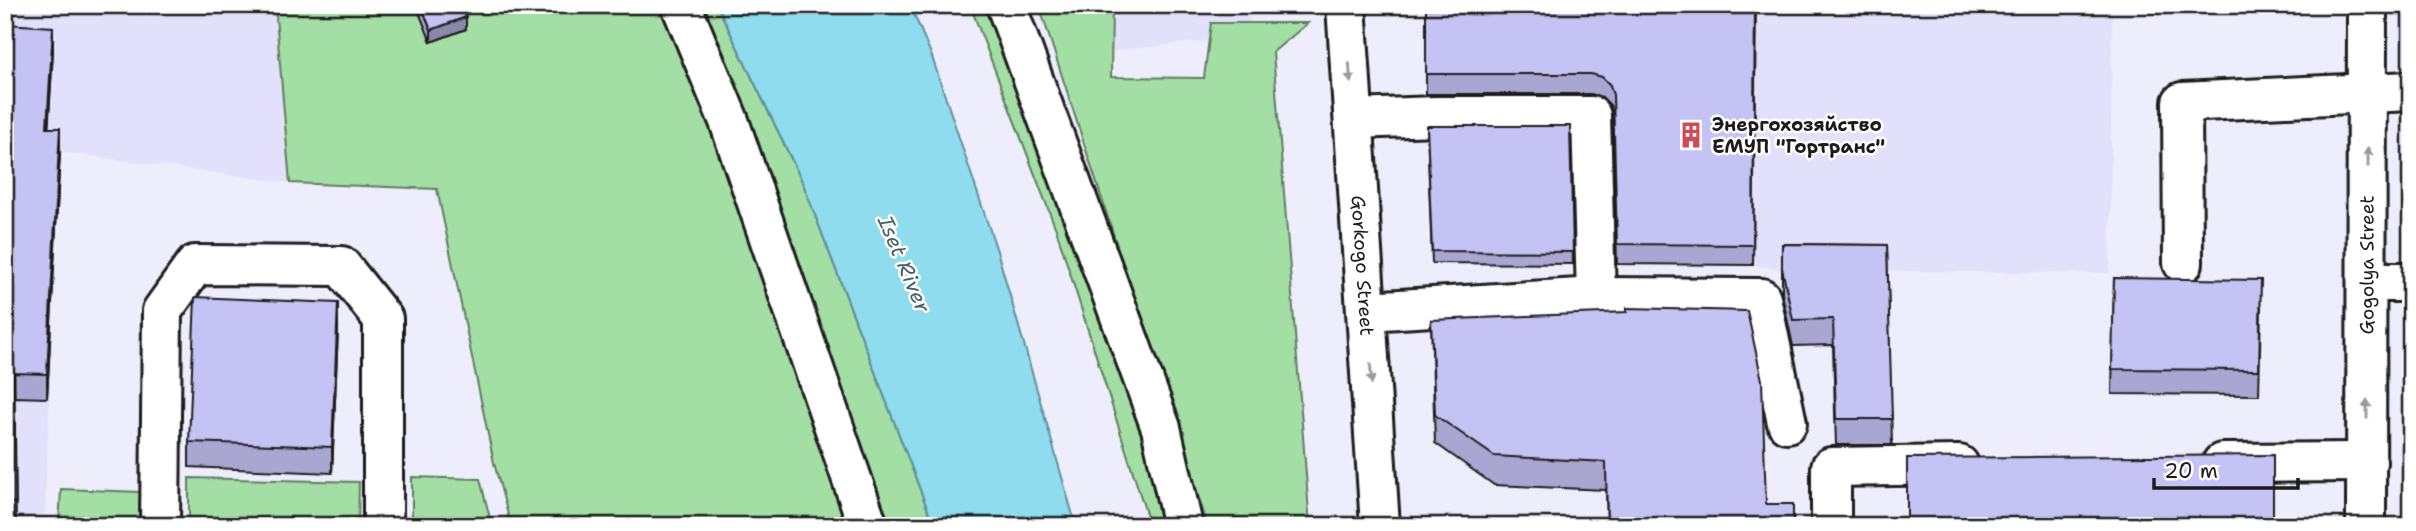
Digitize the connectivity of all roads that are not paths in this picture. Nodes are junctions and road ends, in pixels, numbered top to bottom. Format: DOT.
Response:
graph roads {
  1 [pos="681,5"];
  2 [pos="1006,5"];
  3 [pos="1346,5"];
  4 [pos="2367,5"];
  5 [pos="2411,91"];
  6 [pos="2368,93"];
  7 [pos="1354,119"];
  8 [pos="2183,263"];
  9 [pos="2368,282"];
  10 [pos="2411,282"];
  11 [pos="1596,297"];
  12 [pos="1367,311"];
  13 [pos="1787,423"];
  14 [pos="2193,463"];
  15 [pos="2367,463"];
  16 [pos="1988,465"];
  17 [pos="160,526"];
  18 [pos="383,526"];
  19 [pos="868,526"];
  20 [pos="1183,526"];
  21 [pos="1380,526"];
  22 [pos="1831,526"];
  23 [pos="2366,526"];
  1 -- 19 [label="street"];
  2 -- 20 [label="street"];
  3 -- 7 [label="street, Gorkogo Street, one-way"];
  4 -- 6 [label="street, Gogolya Street"];
  5 -- 6 [label="street"];
  6 -- 8 [label="street"];
  9 -- 6 [label="street, Gogolya Street, one-way"];
  7 -- 11 [label="street"];
  7 -- 12 [label="street, Gorkogo Street"];
  9 -- 10 [label="street"];
  15 -- 9 [label="street, Gogolya Street, one-way"];
  11 -- 12 [label="street"];
  11 -- 13 [label="street"];
  12 -- 21 [label="street, Gorkogo Street, one-way"];
  14 -- 15 [label="street"];
  15 -- 23 [label="street, Gogolya Street"];
  16 -- 22 [label="street"];
  17 -- 18 [label="street"];
}
